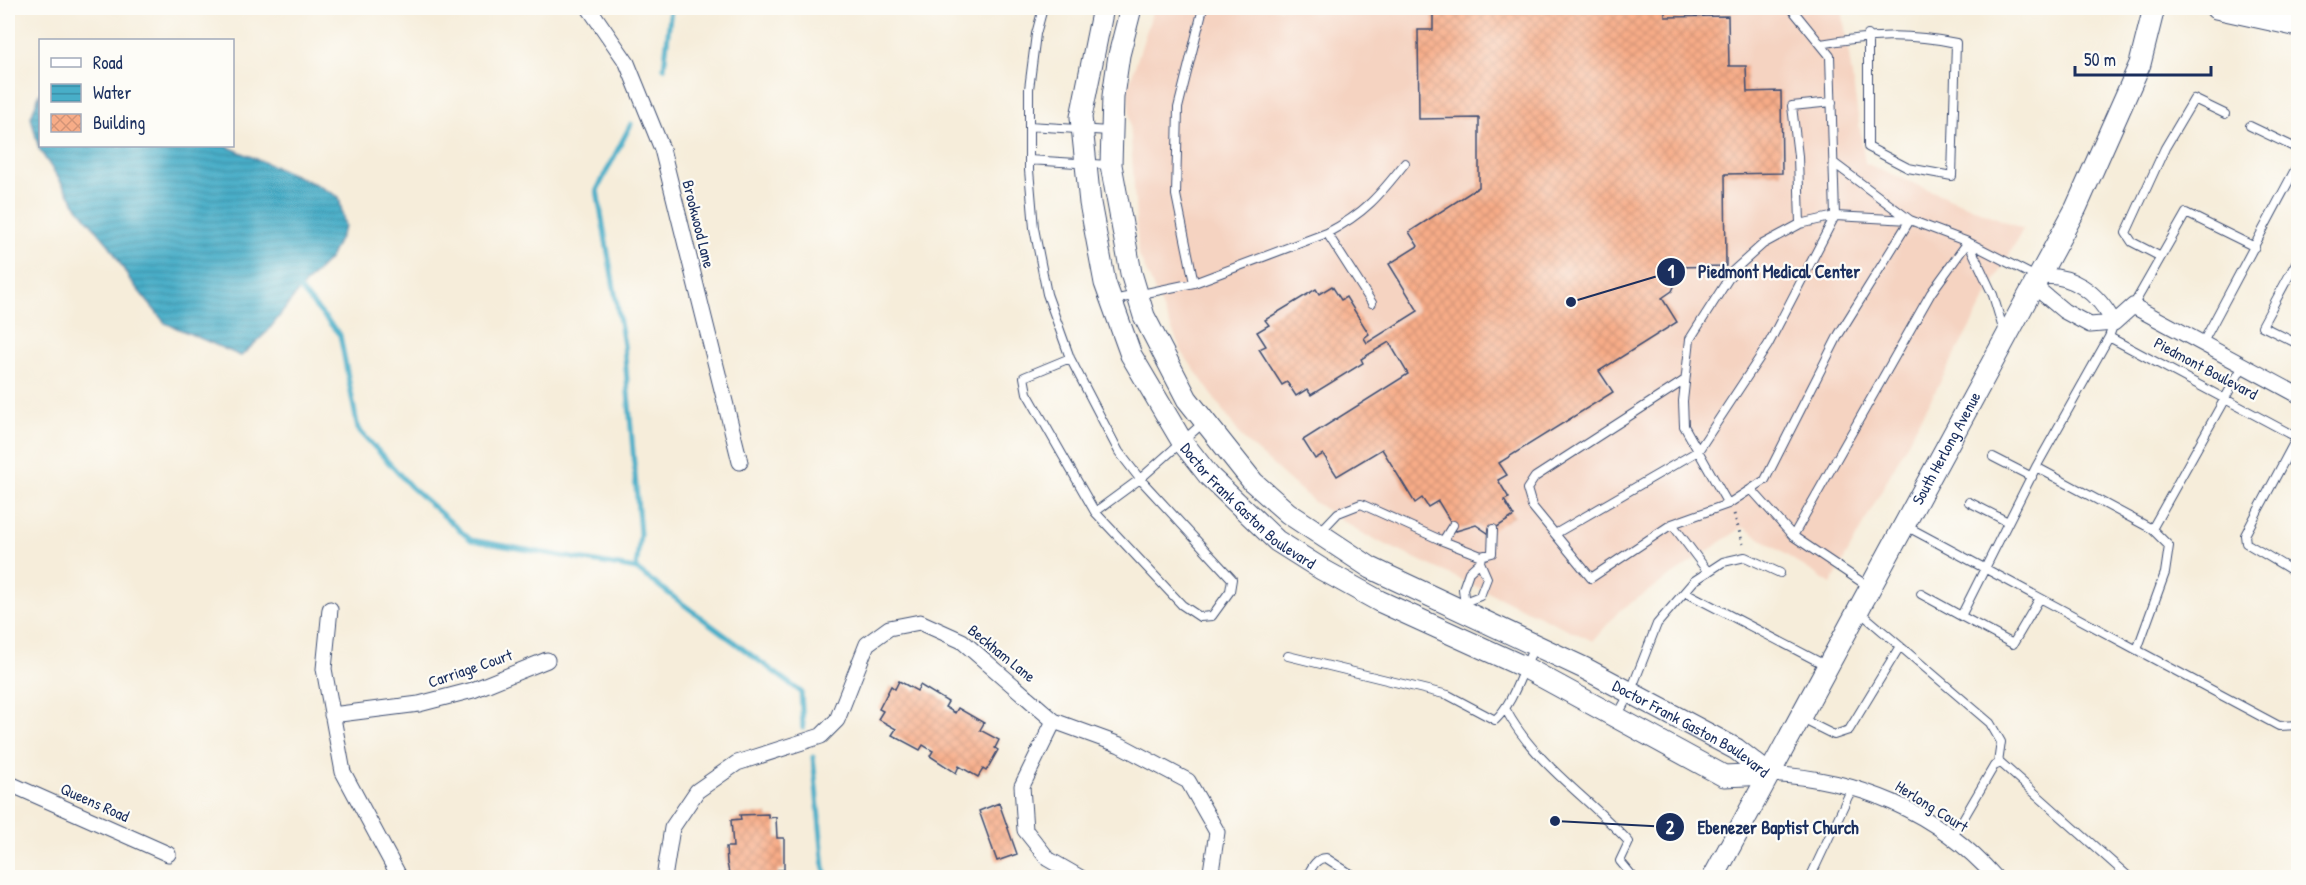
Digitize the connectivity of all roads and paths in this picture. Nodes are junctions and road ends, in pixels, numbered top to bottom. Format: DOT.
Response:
graph roads {
  1 [pos="589,8"];
  2 [pos="1043,8"];
  3 [pos="1103,8"];
  4 [pos="1131,8"];
  5 [pos="1203,8"];
  6 [pos="1791,8"];
  7 [pos="2154,8"];
  8 [pos="2216,8"];
  9 [pos="2298,26"];
  10 [pos="1868,35"];
  11 [pos="1821,44"];
  12 [pos="1832,102"];
  13 [pos="2225,114"];
  14 [pos="1029,126"];
  15 [pos="2250,126"];
  16 [pos="1082,130"];
  17 [pos="1111,131"];
  18 [pos="2298,149"];
  19 [pos="1029,160"];
  20 [pos="1405,163"];
  21 [pos="1835,164"];
  22 [pos="2298,164"];
  23 [pos="1111,165"];
  24 [pos="1086,166"];
  25 [pos="2295,180"];
  26 [pos="1835,216"];
  27 [pos="1910,220"];
  28 [pos="1800,224"];
  29 [pos="1327,233"];
  30 [pos="1968,242"];
  31 [pos="2254,247"];
  32 [pos="2161,256"];
  33 [pos="2298,259"];
  34 [pos="2036,277"];
  35 [pos="1194,283"];
  36 [pos="1138,296"];
  37 [pos="1112,300"];
  38 [pos="1372,303"];
  39 [pos="2133,306"];
  40 [pos="2111,330"];
  41 [pos="2006,339"];
  42 [pos="2202,344"];
  43 [pos="2298,344"];
  44 [pos="1070,358"];
  45 [pos="2243,366"];
  46 [pos="1685,380"];
  47 [pos="2298,395"];
  48 [pos="2224,397"];
  49 [pos="1204,422"];
  50 [pos="2298,437"];
  51 [pos="1183,443"];
  52 [pos="1698,451"];
  53 [pos="1993,458"];
  54 [pos="740,462"];
  55 [pos="2036,467"];
  56 [pos="2032,477"];
  57 [pos="1140,479"];
  58 [pos="1751,489"];
  59 [pos="1969,502"];
  60 [pos="1728,504"];
  61 [pos="1095,512"];
  62 [pos="2008,522"];
  63 [pos="1672,524"];
  64 [pos="1453,525"];
  65 [pos="1904,525"];
  66 [pos="2152,529"];
  67 [pos="1493,530"];
  68 [pos="1318,533"];
  69 [pos="1555,534"];
  70 [pos="1793,536"];
  71 [pos="1443,541"];
  72 [pos="1744,557"];
  73 [pos="1481,559"];
  74 [pos="1986,569"];
  75 [pos="1708,572"];
  76 [pos="1780,573"];
  77 [pos="2298,574"];
  78 [pos="1870,588"];
  79 [pos="1685,592"];
  80 [pos="1922,594"];
  81 [pos="2040,598"];
  82 [pos="1465,606"];
  83 [pos="330,609"];
  84 [pos="1858,610"];
  85 [pos="1961,615"];
  86 [pos="1537,644"];
  87 [pos="1900,646"];
  88 [pos="2137,650"];
  89 [pos="1288,656"];
  90 [pos="547,660"];
  91 [pos="1827,666"];
  92 [pos="1524,667"];
  93 [pos="1630,693"];
  94 [pos="1506,710"];
  95 [pos="332,715"];
  96 [pos="1617,717"];
  97 [pos="1799,717"];
  98 [pos="1054,721"];
  99 [pos="2298,725"];
  100 [pos="1998,763"];
  101 [pos="1768,774"];
  102 [pos="8,783"];
  103 [pos="1852,788"];
  104 [pos="1952,838"];
  105 [pos="168,854"];
  106 [pos="1987,874"];
  107 [pos="400,878"];
  108 [pos="664,878"];
  109 [pos="1080,878"];
  110 [pos="1209,878"];
  111 [pos="1306,878"];
  112 [pos="1357,878"];
  113 [pos="1634,878"];
  114 [pos="1713,878"];
  115 [pos="1810,878"];
  116 [pos="2130,878"];
  1 -- 54 [label="street, Brookwood Lane"];
  2 -- 14 [label="lane"];
  3 -- 16 [label="street, Doctor Frank Gaston Boulevard"];
  4 -- 17 [label="street, Doctor Frank Gaston Boulevard"];
  5 -- 35 [label="lane"];
  6 -- 11 [label="lane"];
  7 -- 34 [label="street, South Herlong Avenue"];
  8 -- 9 [label="street"];
  10 -- 10 [label="lane"];
  10 -- 11 [label="lane"];
  11 -- 12 [label="lane"];
  12 -- 21 [label="lane"];
  12 -- 28 [label="lane"];
  13 -- 32 [label="lane"];
  14 -- 16 [label="lane"];
  14 -- 19 [label="lane"];
  15 -- 18 [label="lane"];
  16 -- 17 [label="lane"];
  16 -- 24 [label="street, Doctor Frank Gaston Boulevard"];
  17 -- 23 [label="street, Doctor Frank Gaston Boulevard"];
  19 -- 24 [label="lane"];
  19 -- 44 [label="lane"];
  20 -- 29 [label="lane"];
  21 -- 26 [label="lane"];
  21 -- 27 [label="lane"];
  22 -- 25 [label="lane"];
  23 -- 24 [label="lane"];
  23 -- 36 [label="street, Doctor Frank Gaston Boulevard"];
  24 -- 37 [label="street, Doctor Frank Gaston Boulevard"];
  25 -- 31 [label="lane"];
  26 -- 27 [label="lane"];
  26 -- 28 [label="lane"];
  26 -- 52 [label="lane"];
  27 -- 30 [label="lane"];
  27 -- 58 [label="lane"];
  28 -- 46 [label="lane"];
  29 -- 35 [label="lane"];
  29 -- 38 [label="lane"];
  30 -- 34 [label="lane"];
  30 -- 41 [label="lane"];
  30 -- 70 [label="lane"];
  31 -- 32 [label="lane"];
  31 -- 42 [label="lane"];
  32 -- 39 [label="lane"];
  33 -- 43 [label="lane"];
  34 -- 40 [label="street, Piedmont Boulevard"];
  34 -- 40 [label="street, Piedmont Boulevard"];
  34 -- 41 [label="street, South Herlong Avenue"];
  35 -- 36 [label="lane"];
  36 -- 37 [label="lane"];
  36 -- 49 [label="street, Doctor Frank Gaston Boulevard"];
  37 -- 51 [label="street, Doctor Frank Gaston Boulevard"];
  39 -- 40 [label="street"];
  39 -- 42 [label="street, Piedmont Boulevard"];
  40 -- 48 [label="lane, Piedmont Boulevard"];
  40 -- 55 [label="lane"];
  41 -- 65 [label="street, South Herlong Avenue"];
  42 -- 45 [label="street, Piedmont Boulevard"];
  44 -- 57 [label="lane"];
  44 -- 61 [label="lane"];
  45 -- 47 [label="street, Piedmont Boulevard"];
  45 -- 48 [label="lane"];
  46 -- 52 [label="lane"];
  46 -- 69 [label="lane"];
  48 -- 50 [label="lane, Piedmont Boulevard"];
  48 -- 66 [label="lane"];
  49 -- 51 [label="lane"];
  49 -- 68 [label="street, Doctor Frank Gaston Boulevard"];
  50 -- 77 [label="lane"];
  51 -- 57 [label="lane"];
  51 -- 92 [label="street, Doctor Frank Gaston Boulevard"];
  52 -- 60 [label="lane"];
  52 -- 69 [label="lane"];
  53 -- 56 [label="lane"];
  55 -- 56 [label="lane"];
  55 -- 66 [label="lane"];
  56 -- 62 [label="lane"];
  57 -- 61 [label="lane"];
  57 -- 61 [label="lane"];
  58 -- 60 [label="lane"];
  58 -- 70 [label="lane"];
  59 -- 62 [label="lane"];
  60 -- 63 [label="lane"];
  60 -- 72 [label="path"];
  62 -- 74 [label="lane"];
  63 -- 69 [label="lane"];
  63 -- 75 [label="lane"];
  64 -- 71 [label="lane"];
  65 -- 74 [label="lane"];
  65 -- 78 [label="street, South Herlong Avenue"];
  66 -- 88 [label="lane"];
  67 -- 73 [label="lane"];
  68 -- 71 [label="lane"];
  68 -- 82 [label="street, Doctor Frank Gaston Boulevard"];
  70 -- 78 [label="lane"];
  71 -- 73 [label="lane"];
  72 -- 75 [label="lane"];
  72 -- 76 [label="lane"];
  73 -- 82 [label="lane"];
  73 -- 82 [label="lane"];
  74 -- 81 [label="lane"];
  74 -- 85 [label="lane"];
  75 -- 79 [label="lane"];
  78 -- 84 [label="street, South Herlong Avenue"];
  79 -- 91 [label="lane"];
  79 -- 93 [label="lane"];
  80 -- 85 [label="lane"];
  81 -- 85 [label="lane"];
  81 -- 88 [label="lane"];
  82 -- 86 [label="street, Doctor Frank Gaston Boulevard"];
  83 -- 95 [label="street"];
  84 -- 87 [label="lane"];
  84 -- 91 [label="street, South Herlong Avenue"];
  86 -- 92 [label="lane"];
  86 -- 93 [label="street, Doctor Frank Gaston Boulevard"];
  87 -- 97 [label="lane"];
  87 -- 100 [label="lane"];
  88 -- 99 [label="lane"];
  89 -- 94 [label="lane"];
  90 -- 95 [label="street, Carriage Court"];
  91 -- 97 [label="street, South Herlong Avenue"];
  92 -- 94 [label="lane"];
  92 -- 96 [label="street, Doctor Frank Gaston Boulevard"];
  93 -- 96 [label="lane"];
  93 -- 101 [label="street, Doctor Frank Gaston Boulevard"];
  94 -- 113 [label="lane"];
  95 -- 107 [label="street"];
  96 -- 101 [label="street, Doctor Frank Gaston Boulevard"];
  97 -- 101 [label="street, South Herlong Avenue"];
  98 -- 108 [label="street, Beckham Lane"];
  98 -- 109 [label="street"];
  98 -- 110 [label="street, Beckham Lane"];
  100 -- 104 [label="lane"];
  100 -- 116 [label="lane"];
  101 -- 103 [label="street, Herlong Court"];
  101 -- 114 [label="street, South Herlong Avenue"];
  102 -- 105 [label="street, Queens Road"];
  103 -- 104 [label="street, Herlong Court"];
  103 -- 115 [label="lane"];
  104 -- 106 [label="street, Herlong Court"];
  111 -- 112 [label="lane"];
}
